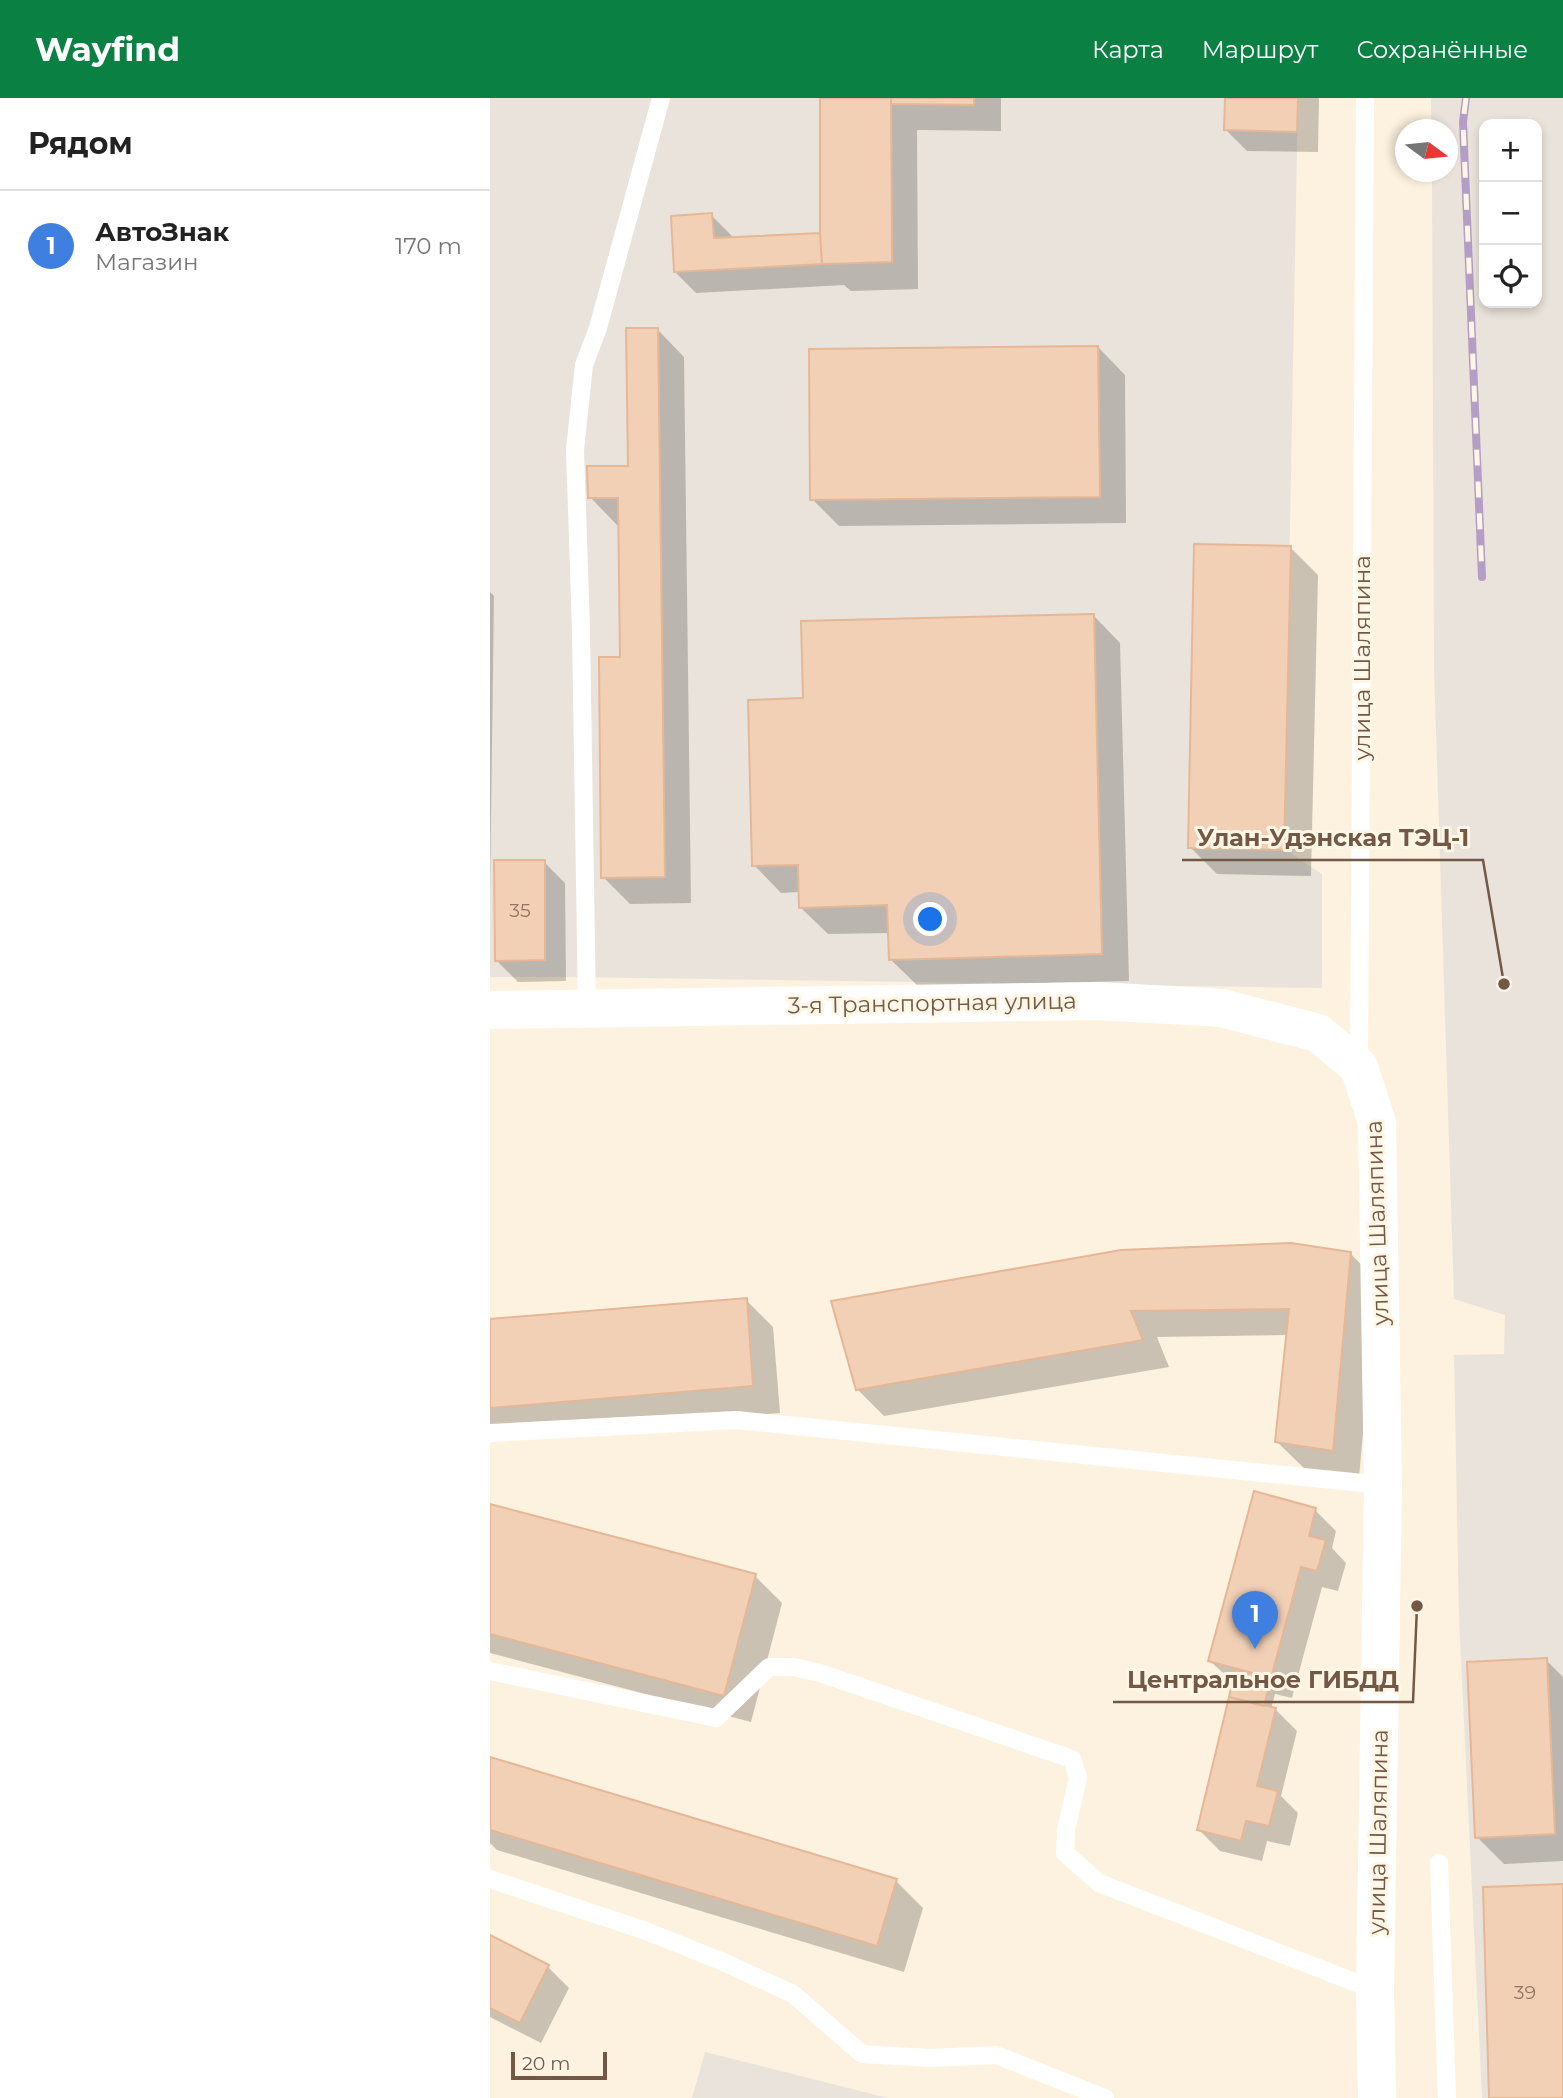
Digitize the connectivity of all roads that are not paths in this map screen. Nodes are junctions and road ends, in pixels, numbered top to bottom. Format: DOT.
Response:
graph roads {
  1 [pos="661,98"];
  2 [pos="1365,98"];
  3 [pos="587,1008"];
  4 [pos="490,1010"];
  5 [pos="1359,1067"];
  6 [pos="490,1433"];
  7 [pos="1383,1486"];
  8 [pos="490,1671"];
  9 [pos="1439,1863"];
  10 [pos="490,1878"];
  11 [pos="1375,1990"];
  12 [pos="1105,2098"];
  13 [pos="1377,2098"];
  14 [pos="1447,2098"];
  1 -- 3 [label="lane"];
  2 -- 5 [label="lane, улица Шаляпина"];
  3 -- 4 [label="street, 3-я Транспортная улица"];
  3 -- 5 [label="street, 3-я Транспортная улица"];
  5 -- 7 [label="street, улица Шаляпина"];
  6 -- 7 [label="lane"];
  7 -- 11 [label="street, улица Шаляпина"];
  8 -- 11 [label="lane"];
  9 -- 14 [label="lane"];
  10 -- 12 [label="lane"];
  11 -- 13 [label="street, улица Шаляпина"];
}
